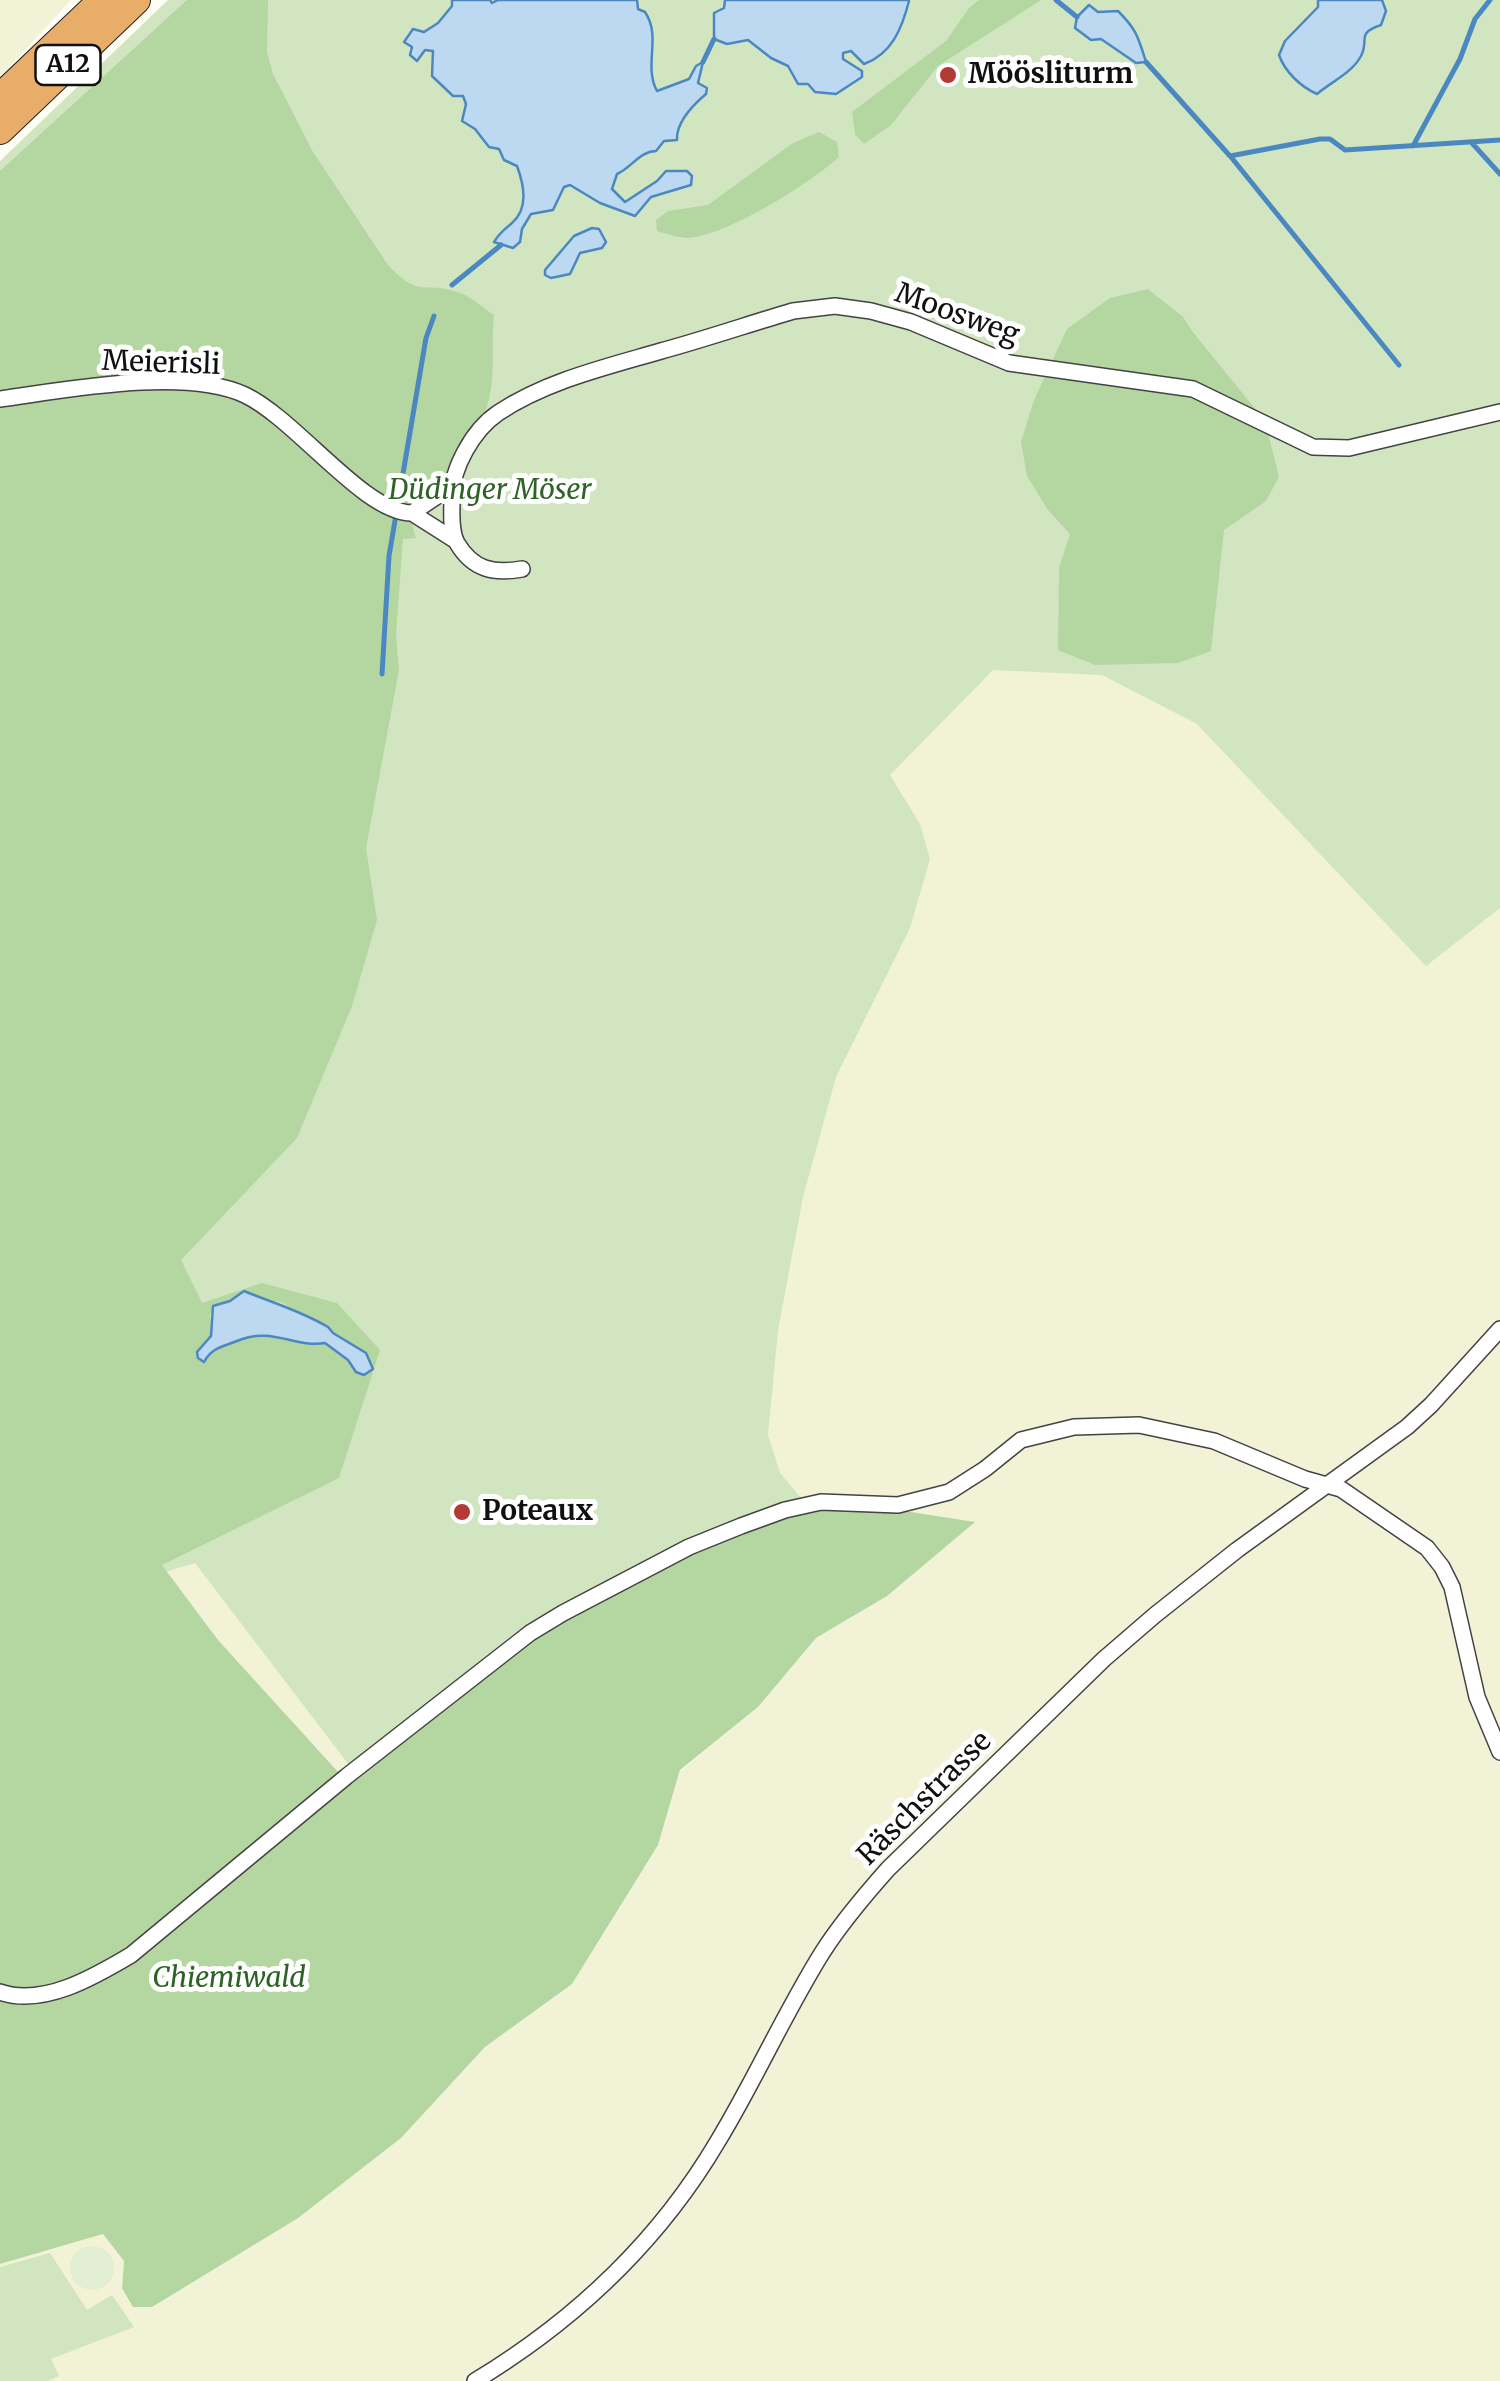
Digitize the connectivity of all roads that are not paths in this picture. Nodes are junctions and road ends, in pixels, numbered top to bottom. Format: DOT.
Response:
graph roads {
  1 [pos="103,0"];
  2 [pos="136,0"];
  3 [pos="0,98"];
  4 [pos="0,130"];
  5 [pos="0,399"];
  6 [pos="1500,412"];
  7 [pos="452,486"];
  8 [pos="412,513"];
  9 [pos="456,542"];
  10 [pos="522,570"];
  11 [pos="1500,1329"];
  12 [pos="1327,1483"];
  13 [pos="1500,1752"];
  14 [pos="0,1992"];
  15 [pos="475,2381"];
  1 -- 3 [label="highway, A12"];
  2 -- 4 [label="highway, A12"];
  5 -- 8 [label="street, Meierisli"];
  6 -- 7 [label="street, Moosweg"];
  7 -- 8 [label="street"];
  7 -- 9 [label="street, Moosweg"];
  8 -- 9 [label="street"];
  9 -- 10 [label="street"];
  11 -- 12 [label="street, Räschstrasse"];
  12 -- 13 [label="street"];
  12 -- 14 [label="street"];
  12 -- 15 [label="street, Räschstrasse"];
}
